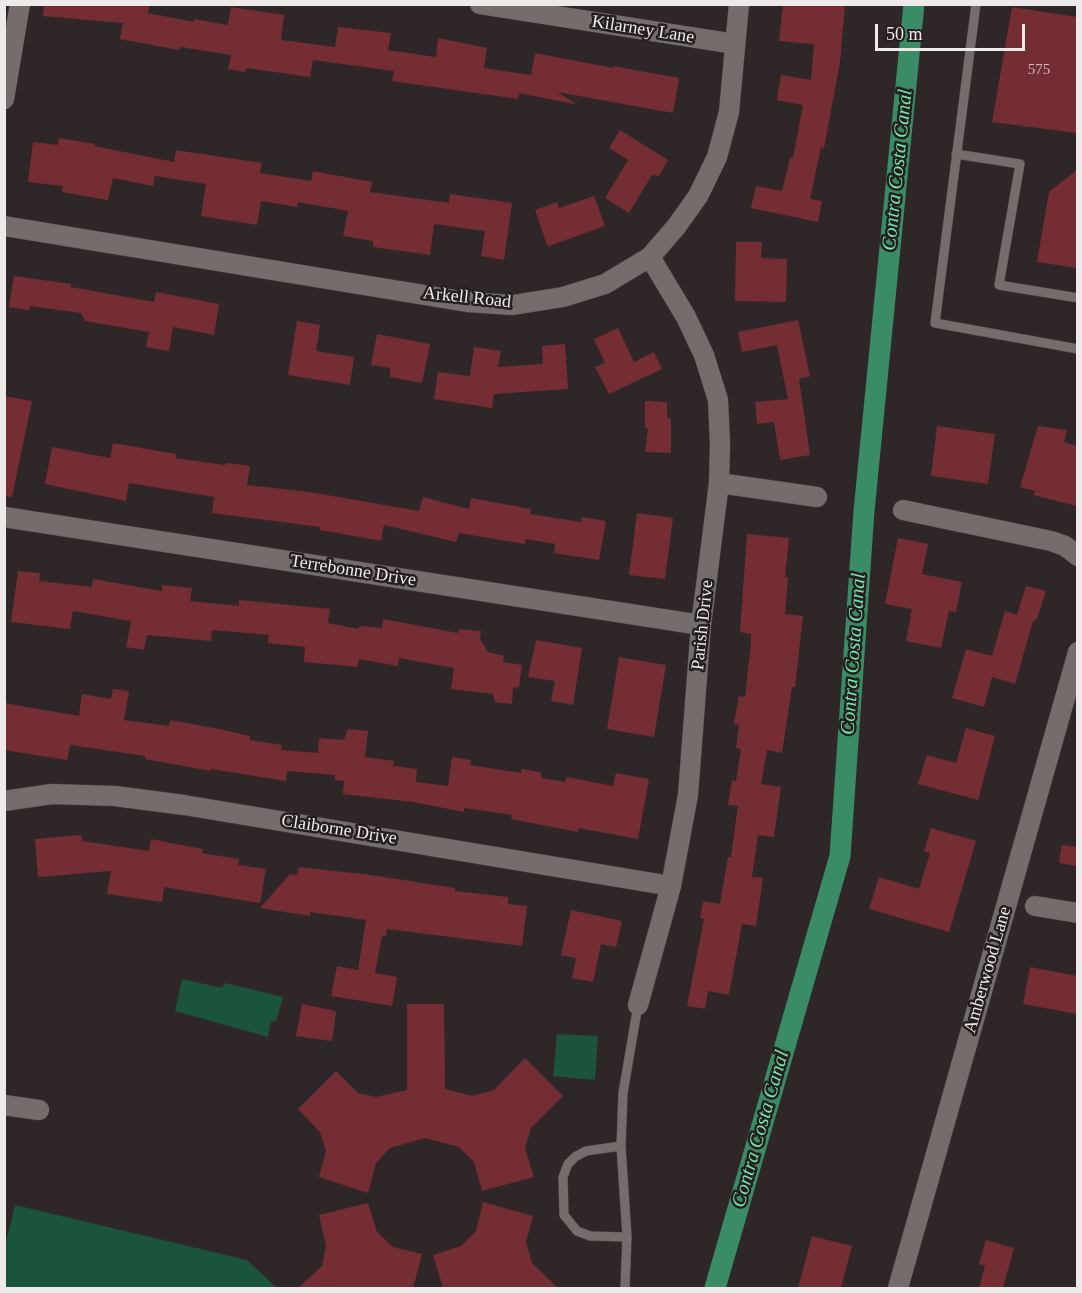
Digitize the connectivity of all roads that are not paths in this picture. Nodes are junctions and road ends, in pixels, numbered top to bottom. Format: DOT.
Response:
graph roads {
  1 [pos="20,4"];
  2 [pos="480,4"];
  3 [pos="739,4"];
  4 [pos="976,4"];
  5 [pos="735,44"];
  6 [pos="4,99"];
  7 [pos="956,154"];
  8 [pos="4,226"];
  9 [pos="650,257"];
  10 [pos="1077,298"];
  11 [pos="1077,349"];
  12 [pos="719,483"];
  13 [pos="817,496"];
  14 [pos="903,510"];
  15 [pos="4,517"];
  16 [pos="1077,556"];
  17 [pos="701,625"];
  18 [pos="1077,652"];
  19 [pos="4,801"];
  20 [pos="671,886"];
  21 [pos="1035,906"];
  22 [pos="1077,913"];
  23 [pos="638,1005"];
  24 [pos="4,1105"];
  25 [pos="39,1110"];
  26 [pos="621,1146"];
  27 [pos="627,1237"];
  28 [pos="625,1288"];
  29 [pos="898,1288"];
  1 -- 6 [label="street"];
  2 -- 5 [label="street, Kilarney Lane"];
  3 -- 5 [label="street, Arkell Road"];
  4 -- 7 [label="lane"];
  5 -- 9 [label="street, Arkell Road"];
  7 -- 10 [label="lane"];
  7 -- 11 [label="lane"];
  8 -- 9 [label="street, Arkell Road"];
  9 -- 12 [label="street, Parish Drive"];
  12 -- 13 [label="street"];
  12 -- 17 [label="street, Parish Drive"];
  14 -- 16 [label="street"];
  15 -- 17 [label="street, Terrebonne Drive"];
  17 -- 20 [label="street, Parish Drive"];
  18 -- 29 [label="street, Amberwood Lane"];
  19 -- 20 [label="street, Claiborne Drive"];
  20 -- 23 [label="street, Parish Drive"];
  21 -- 22 [label="street"];
  23 -- 26 [label="lane"];
  24 -- 25 [label="street"];
  26 -- 27 [label="lane"];
  26 -- 27 [label="lane"];
  27 -- 28 [label="lane"];
}
